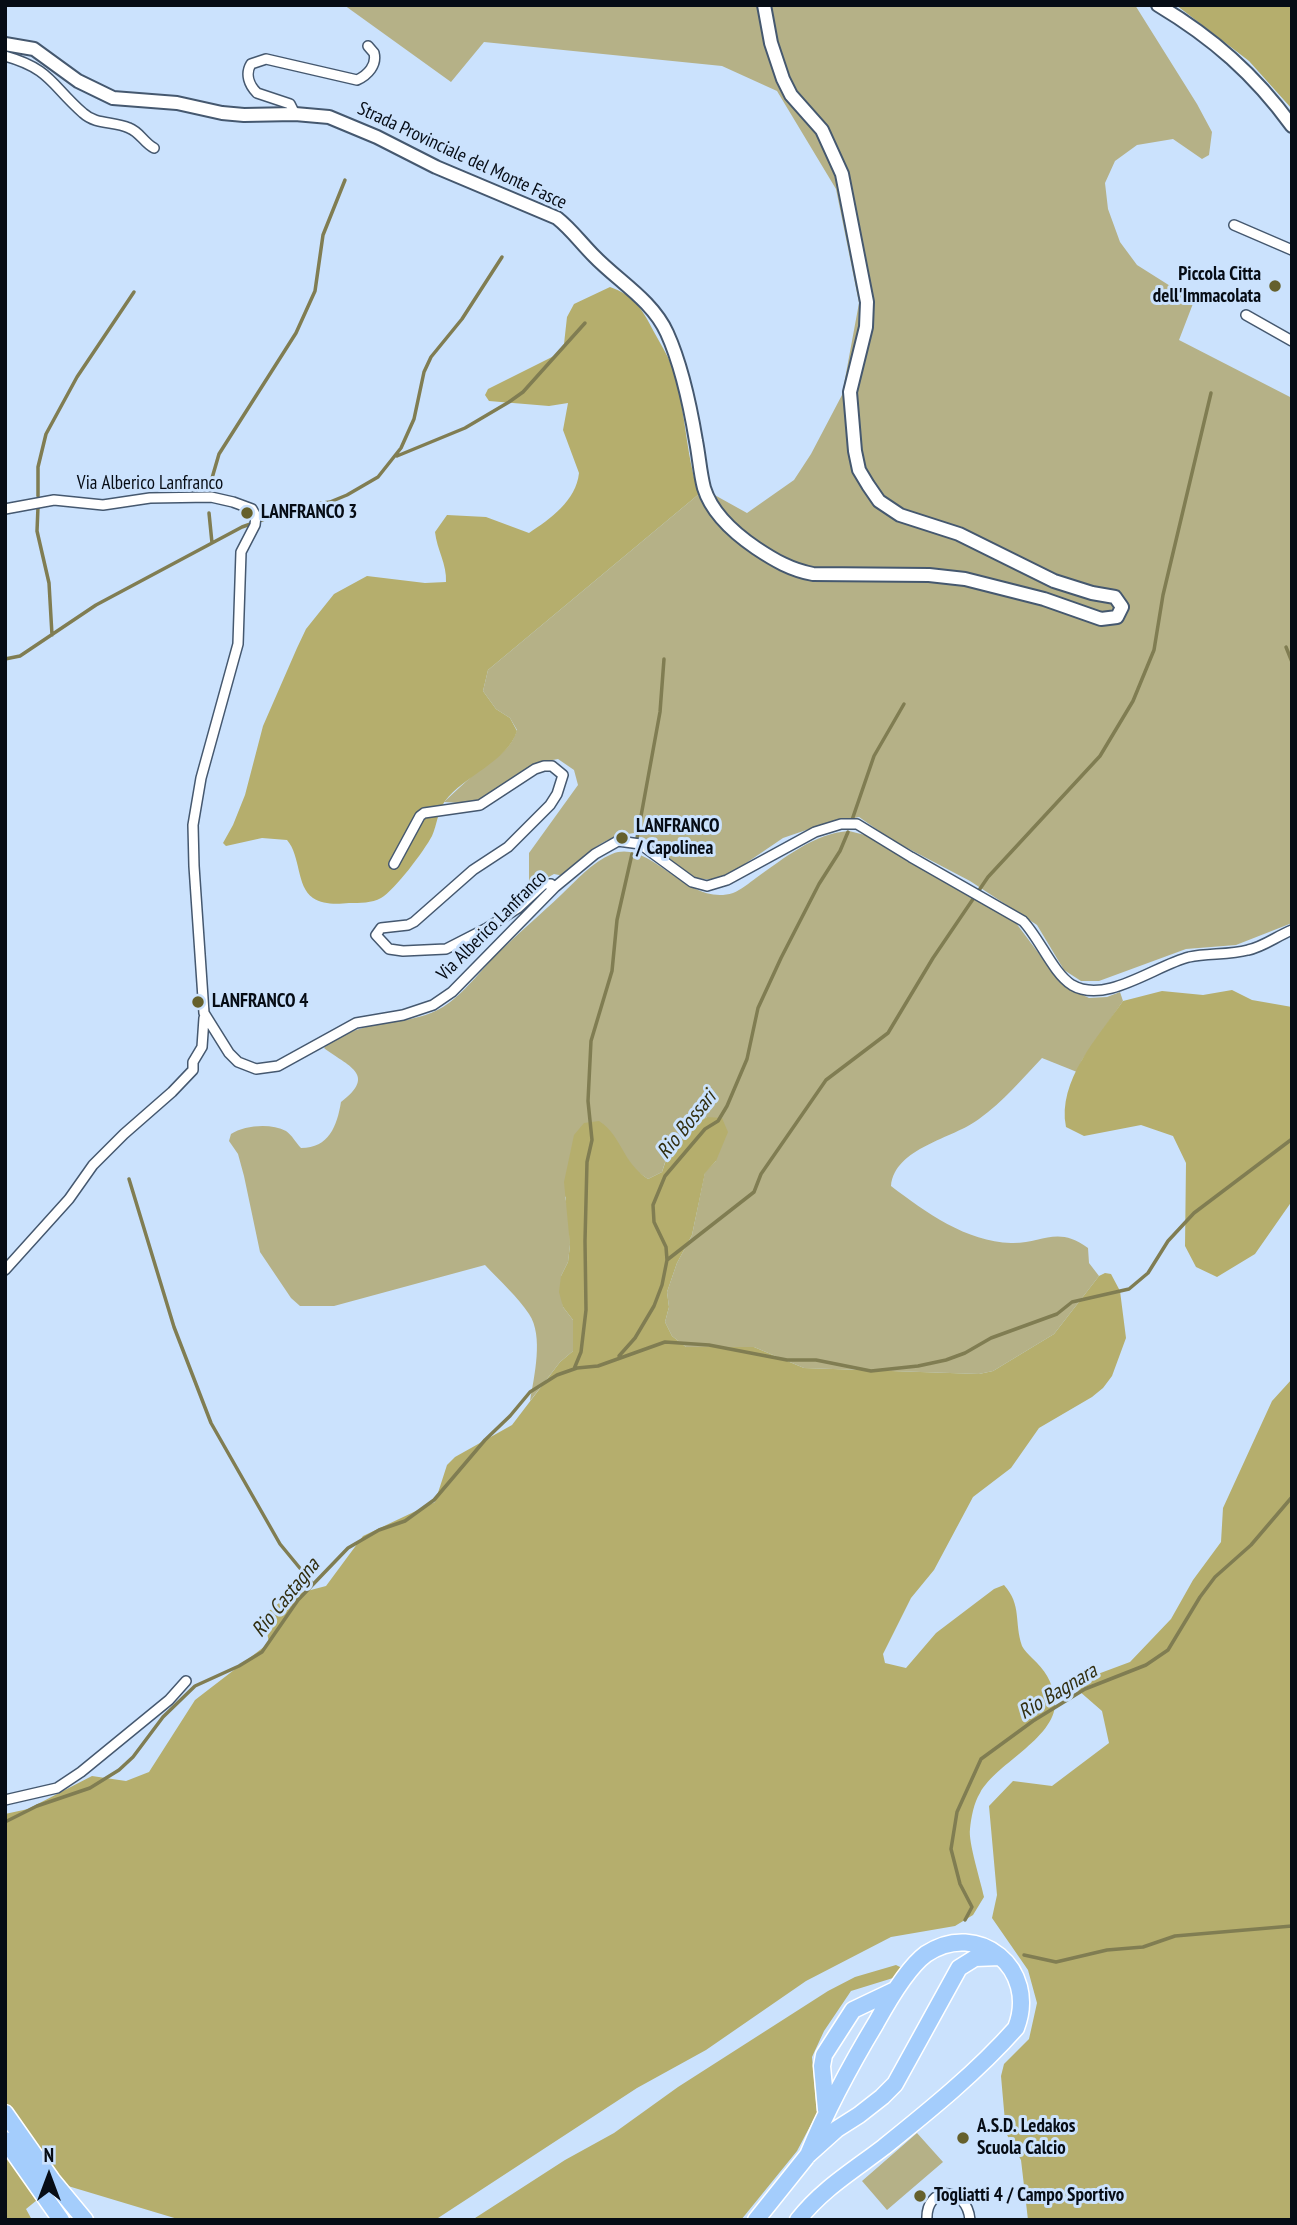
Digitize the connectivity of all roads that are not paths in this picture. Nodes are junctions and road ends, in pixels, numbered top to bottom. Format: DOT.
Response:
graph roads {
  1 [pos="764,5"];
  2 [pos="1158,5"];
  3 [pos="5,44"];
  4 [pos="368,46"];
  5 [pos="5,56"];
  6 [pos="295,114"];
  7 [pos="1292,126"];
  8 [pos="154,148"];
  9 [pos="1234,225"];
  10 [pos="1292,250"];
  11 [pos="1246,315"];
  12 [pos="1292,341"];
  13 [pos="5,509"];
  14 [pos="394,864"];
  15 [pos="555,887"];
  16 [pos="1292,930"];
  17 [pos="204,1013"];
  18 [pos="5,1270"];
  19 [pos="186,1681"];
  20 [pos="5,1800"];
  21 [pos="1000,1957"];
  22 [pos="895,1990"];
  23 [pos="826,2110"];
  24 [pos="5,2113"];
  25 [pos="5,2140"];
  26 [pos="808,2155"];
  27 [pos="61,2220"];
  28 [pos="85,2220"];
  29 [pos="756,2220"];
  30 [pos="798,2220"];
  31 [pos="927,2220"];
  32 [pos="970,2220"];
  1 -- 6 [label="main road, Strada Provinciale del Monte Fasce"];
  2 -- 7 [label="main road"];
  3 -- 6 [label="main road, Strada Provinciale del Monte Fasce"];
  4 -- 6 [label="street"];
  5 -- 8 [label="street"];
  9 -- 10 [label="street"];
  11 -- 12 [label="street"];
  13 -- 17 [label="street, Via Alberico Lanfranco"];
  14 -- 15 [label="street"];
  15 -- 16 [label="street, Via Alberico Lanfranco"];
  15 -- 17 [label="street, Via Alberico Lanfranco"];
  17 -- 18 [label="street"];
  19 -- 20 [label="street"];
  21 -- 22 [label="highway"];
  21 -- 26 [label="highway"];
  21 -- 30 [label="highway"];
  22 -- 23 [label="highway"];
  22 -- 23 [label="highway"];
  23 -- 26 [label="highway"];
  24 -- 28 [label="highway"];
  25 -- 27 [label="highway"];
  26 -- 29 [label="highway"];
  31 -- 32 [label="street"];
}
